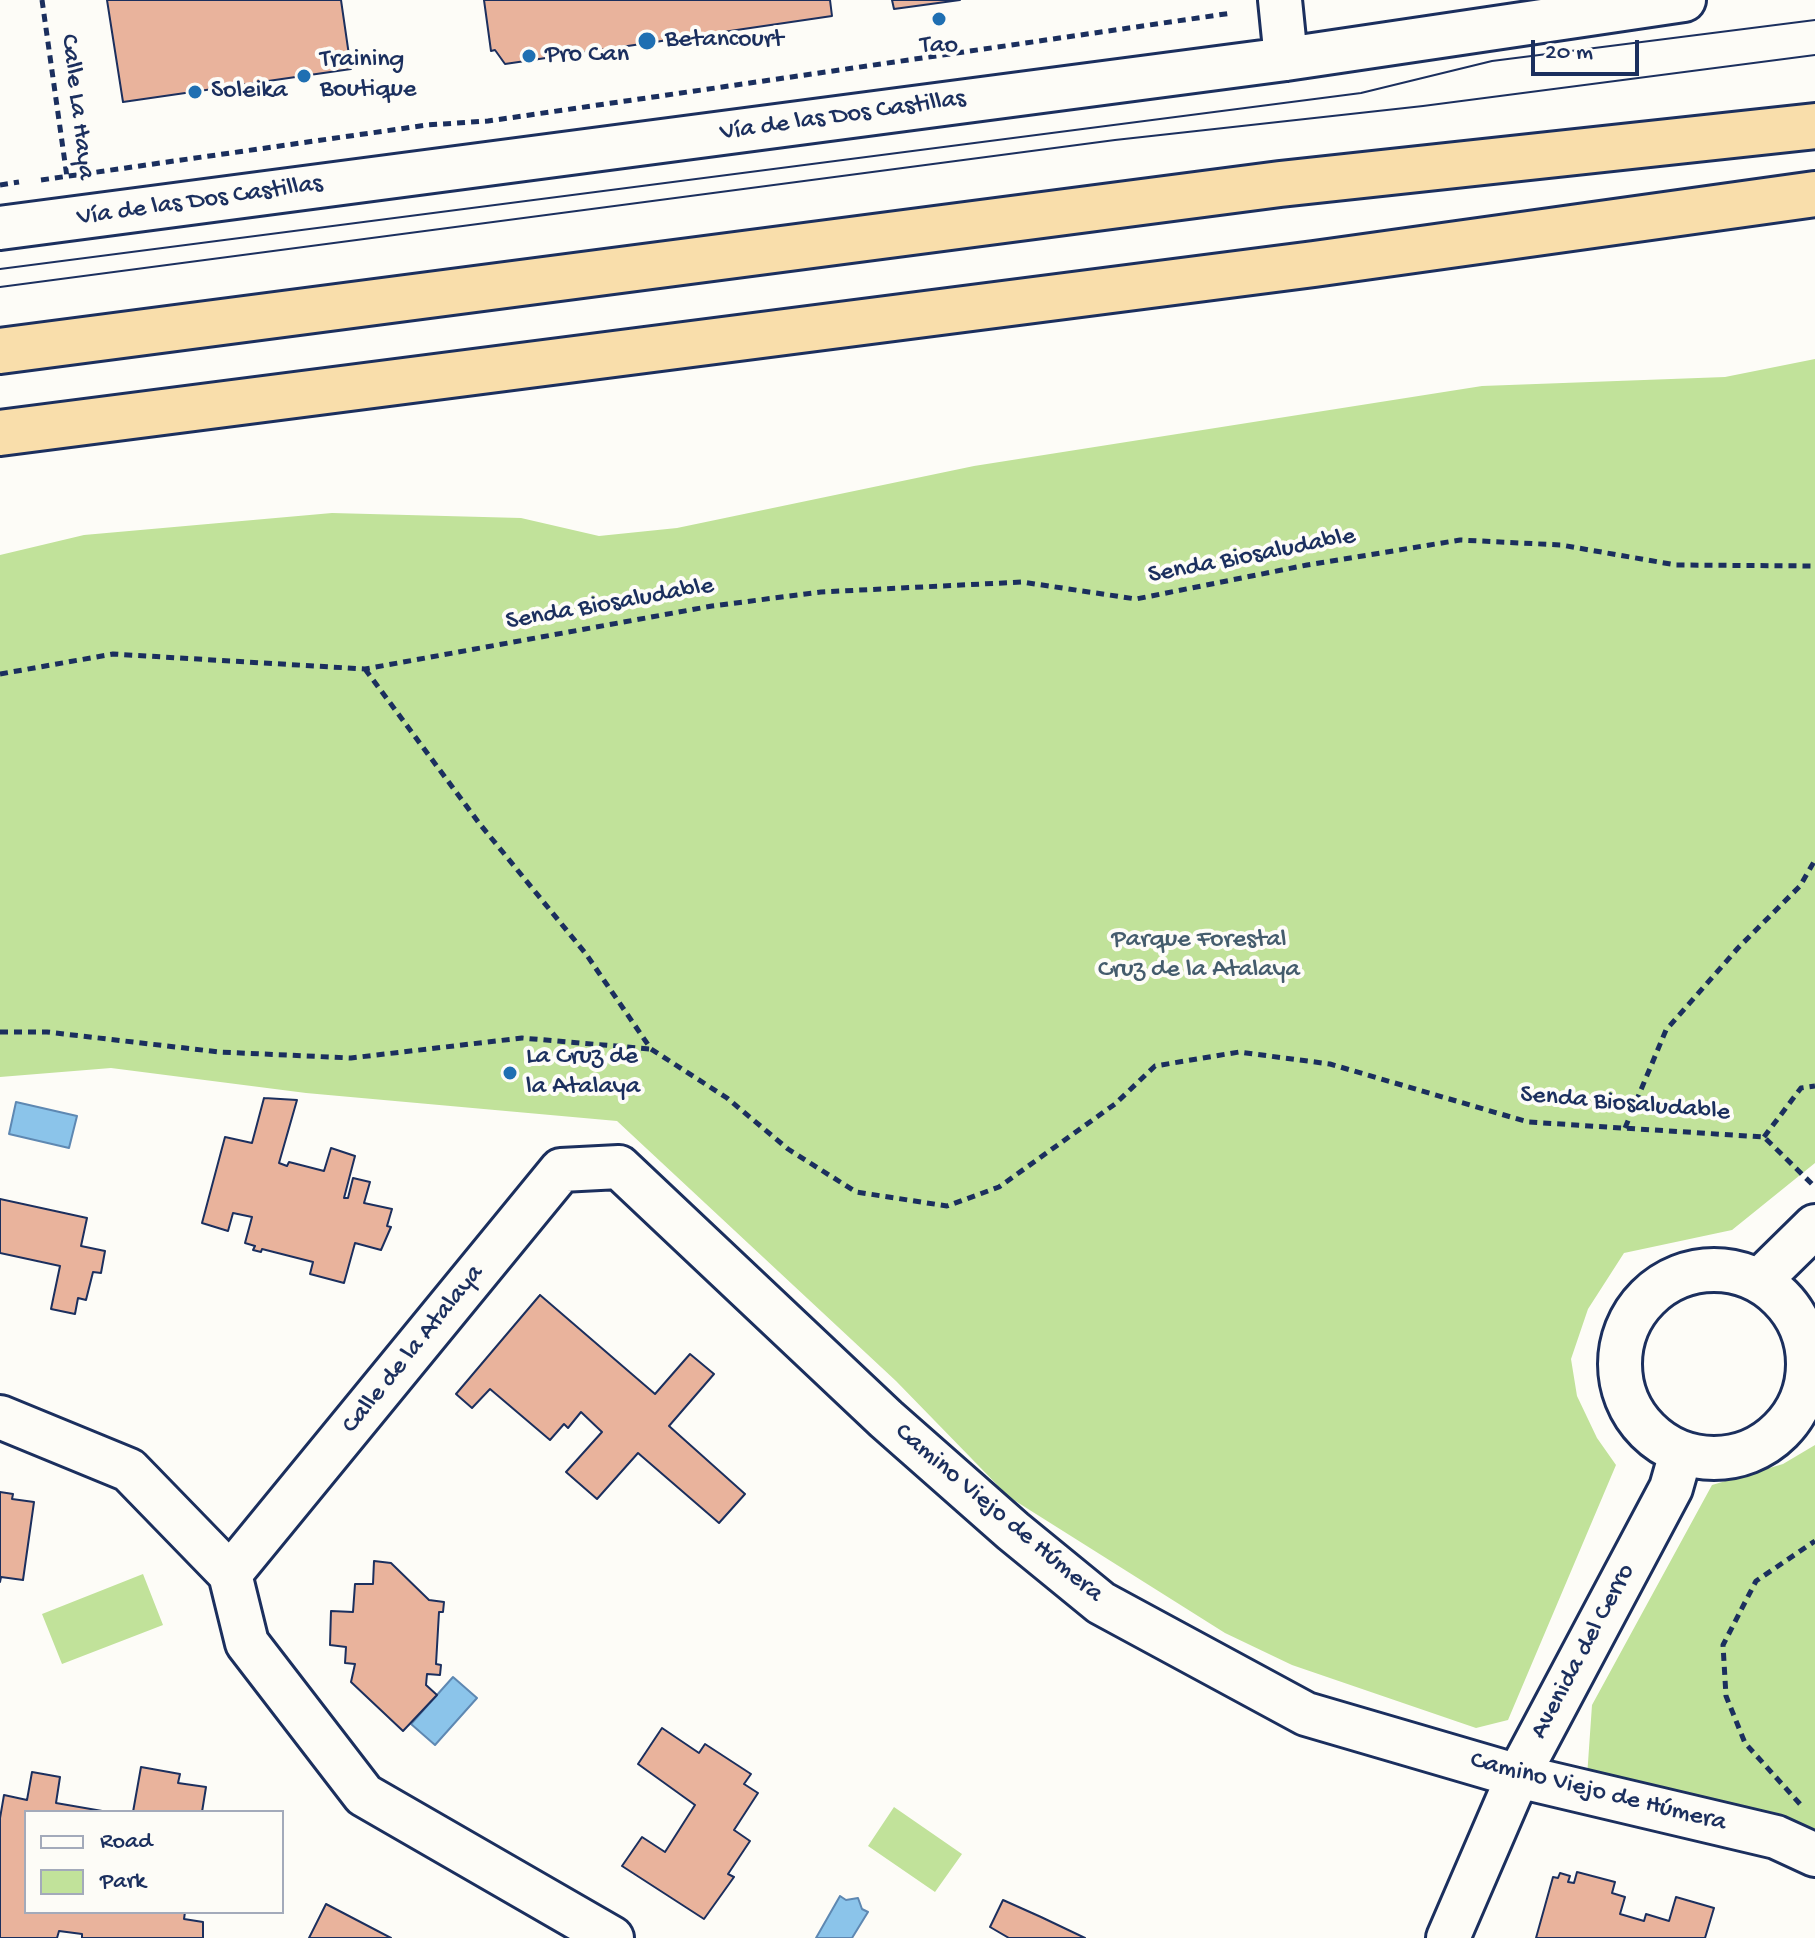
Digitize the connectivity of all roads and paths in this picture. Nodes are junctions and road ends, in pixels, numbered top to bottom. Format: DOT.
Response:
graph roads {
  1 [pos="42,0"];
  2 [pos="1280,0"];
  3 [pos="1684,0"];
  4 [pos="1232,13"];
  5 [pos="1286,59"];
  6 [pos="1815,126"];
  7 [pos="67,175"];
  8 [pos="0,185"];
  9 [pos="1815,194"];
  10 [pos="68,220"];
  11 [pos="0,228"];
  12 [pos="0,351"];
  13 [pos="0,433"];
  14 [pos="1815,566"];
  15 [pos="365,669"];
  16 [pos="0,674"];
  17 [pos="1815,860"];
  18 [pos="0,1032"];
  19 [pos="651,1049"];
  20 [pos="1815,1086"];
  21 [pos="1625,1128"];
  22 [pos="1764,1137"];
  23 [pos="619,1167"];
  24 [pos="1813,1185"];
  25 [pos="1815,1226"];
  26 [pos="1760,1280"];
  27 [pos="1808,1405"];
  28 [pos="0,1417"];
  29 [pos="1681,1453"];
  30 [pos="1815,1541"];
  31 [pos="230,1574"];
  32 [pos="1518,1776"];
  33 [pos="1805,1810"];
  34 [pos="1815,1855"];
  35 [pos="612,1938"];
  36 [pos="1448,1938"];
  1 -- 7 [label="path, Calle La Haya"];
  2 -- 5 [label="street"];
  3 -- 5 [label="street, Vía de las Dos Castillas"];
  4 -- 7 [label="path"];
  5 -- 10 [label="street, Vía de las Dos Castillas"];
  6 -- 12 [label="highway"];
  7 -- 8 [label="path"];
  7 -- 10 [label="path, Calle La Haya"];
  9 -- 13 [label="highway"];
  10 -- 11 [label="street, Vía de las Dos Castillas"];
  14 -- 15 [label="path, Senda Biosaludable"];
  15 -- 16 [label="path, Senda Biosaludable"];
  15 -- 19 [label="path, Senda Biosaludable"];
  17 -- 21 [label="path"];
  18 -- 19 [label="path, Senda Biosaludable"];
  19 -- 21 [label="path, Senda Biosaludable"];
  20 -- 22 [label="path"];
  21 -- 22 [label="path, Senda Biosaludable"];
  22 -- 24 [label="path, Senda Biosaludable"];
  23 -- 31 [label="street, Calle de la Atalaya"];
  23 -- 32 [label="street, Camino Viejo de Húmera"];
  25 -- 26 [label="street"];
  26 -- 27 [label="street"];
  26 -- 29 [label="street"];
  27 -- 29 [label="street"];
  28 -- 31 [label="street"];
  29 -- 32 [label="street, Avenida del Cerro"];
  30 -- 33 [label="path"];
  31 -- 35 [label="street"];
  32 -- 34 [label="street, Camino Viejo de Húmera"];
  32 -- 36 [label="street, Avenida del Cerro"];
}
